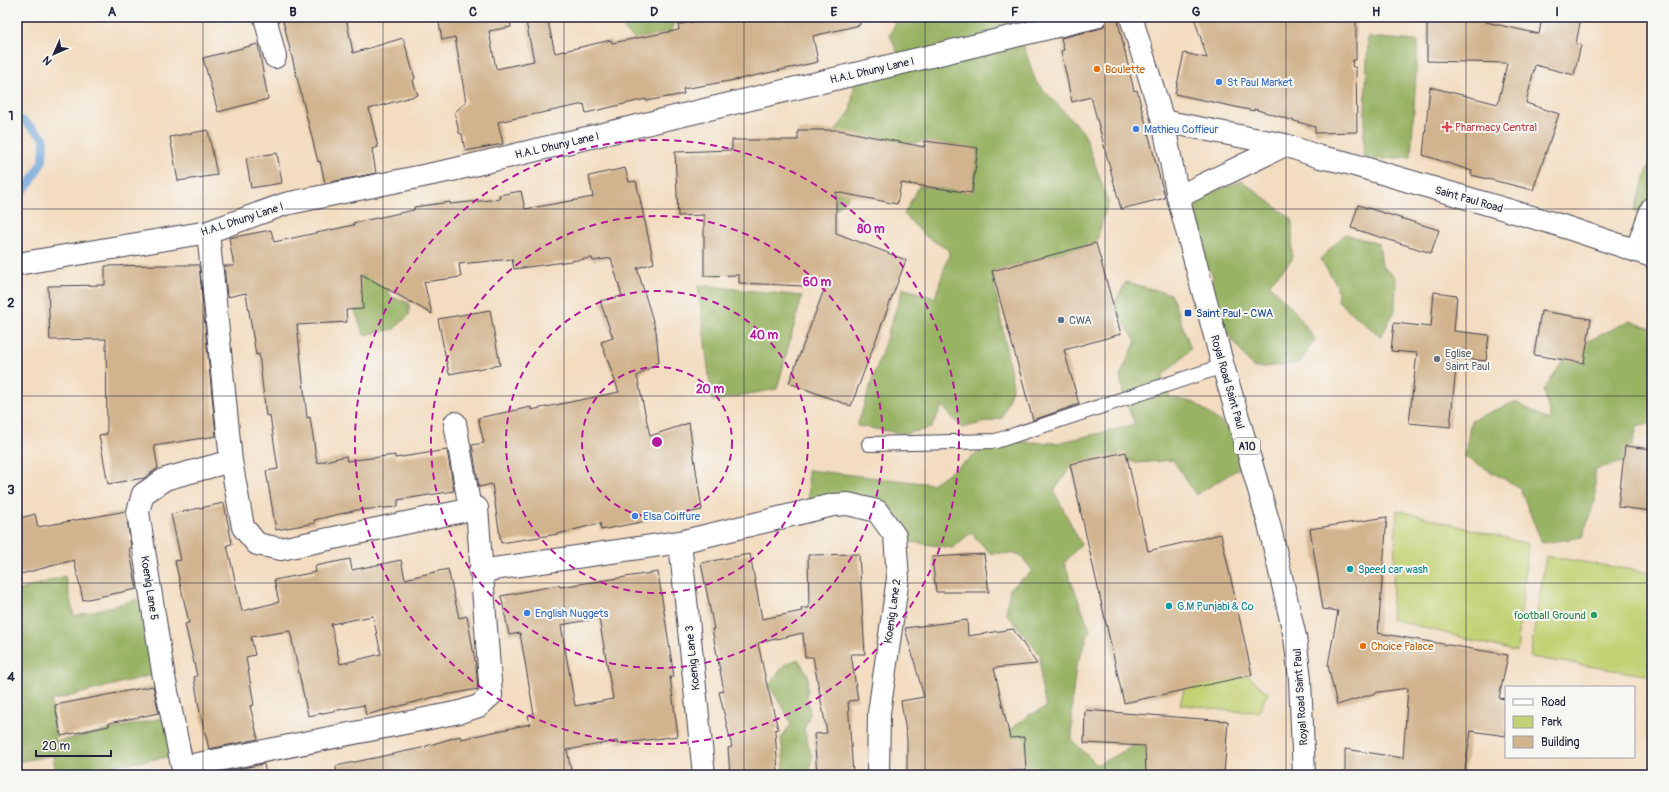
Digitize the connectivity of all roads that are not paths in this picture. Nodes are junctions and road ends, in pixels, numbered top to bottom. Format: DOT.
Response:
graph roads {
  1 [pos="265,17"];
  2 [pos="1095,17"];
  3 [pos="1131,17"];
  4 [pos="275,57"];
  5 [pos="1164,121"];
  6 [pos="1285,145"];
  7 [pos="1178,197"];
  8 [pos="1652,208"];
  9 [pos="208,232"];
  10 [pos="1644,253"];
  11 [pos="17,264"];
  12 [pos="1224,366"];
  13 [pos="455,423"];
  14 [pos="869,444"];
  15 [pos="231,461"];
  16 [pos="470,509"];
  17 [pos="680,542"];
  18 [pos="480,571"];
  19 [pos="183,771"];
  20 [pos="704,775"];
  21 [pos="878,775"];
  22 [pos="1304,775"];
  1 -- 4 [label="street"];
  2 -- 9 [label="street, H.A.L Dhuny Lane I"];
  3 -- 5 [label="street, Royal Road Saint Paul / A10"];
  5 -- 6 [label="street, Saint Paul Road"];
  5 -- 7 [label="street, Royal Road Saint Paul / A10"];
  6 -- 7 [label="street"];
  6 -- 10 [label="street, Saint Paul Road"];
  7 -- 12 [label="street, Royal Road Saint Paul / A10"];
  8 -- 10 [label="street"];
  9 -- 11 [label="street, H.A.L Dhuny Lane I"];
  9 -- 15 [label="street"];
  12 -- 14 [label="lane"];
  12 -- 22 [label="street, Royal Road Saint Paul / A10"];
  13 -- 16 [label="street"];
  15 -- 16 [label="street"];
  15 -- 19 [label="street, Koenig Lane 5"];
  16 -- 18 [label="street"];
  17 -- 18 [label="street, Koenig Lane 2"];
  17 -- 20 [label="street, Koenig Lane 3"];
  17 -- 21 [label="street, Koenig Lane 2"];
  18 -- 19 [label="street"];
}
